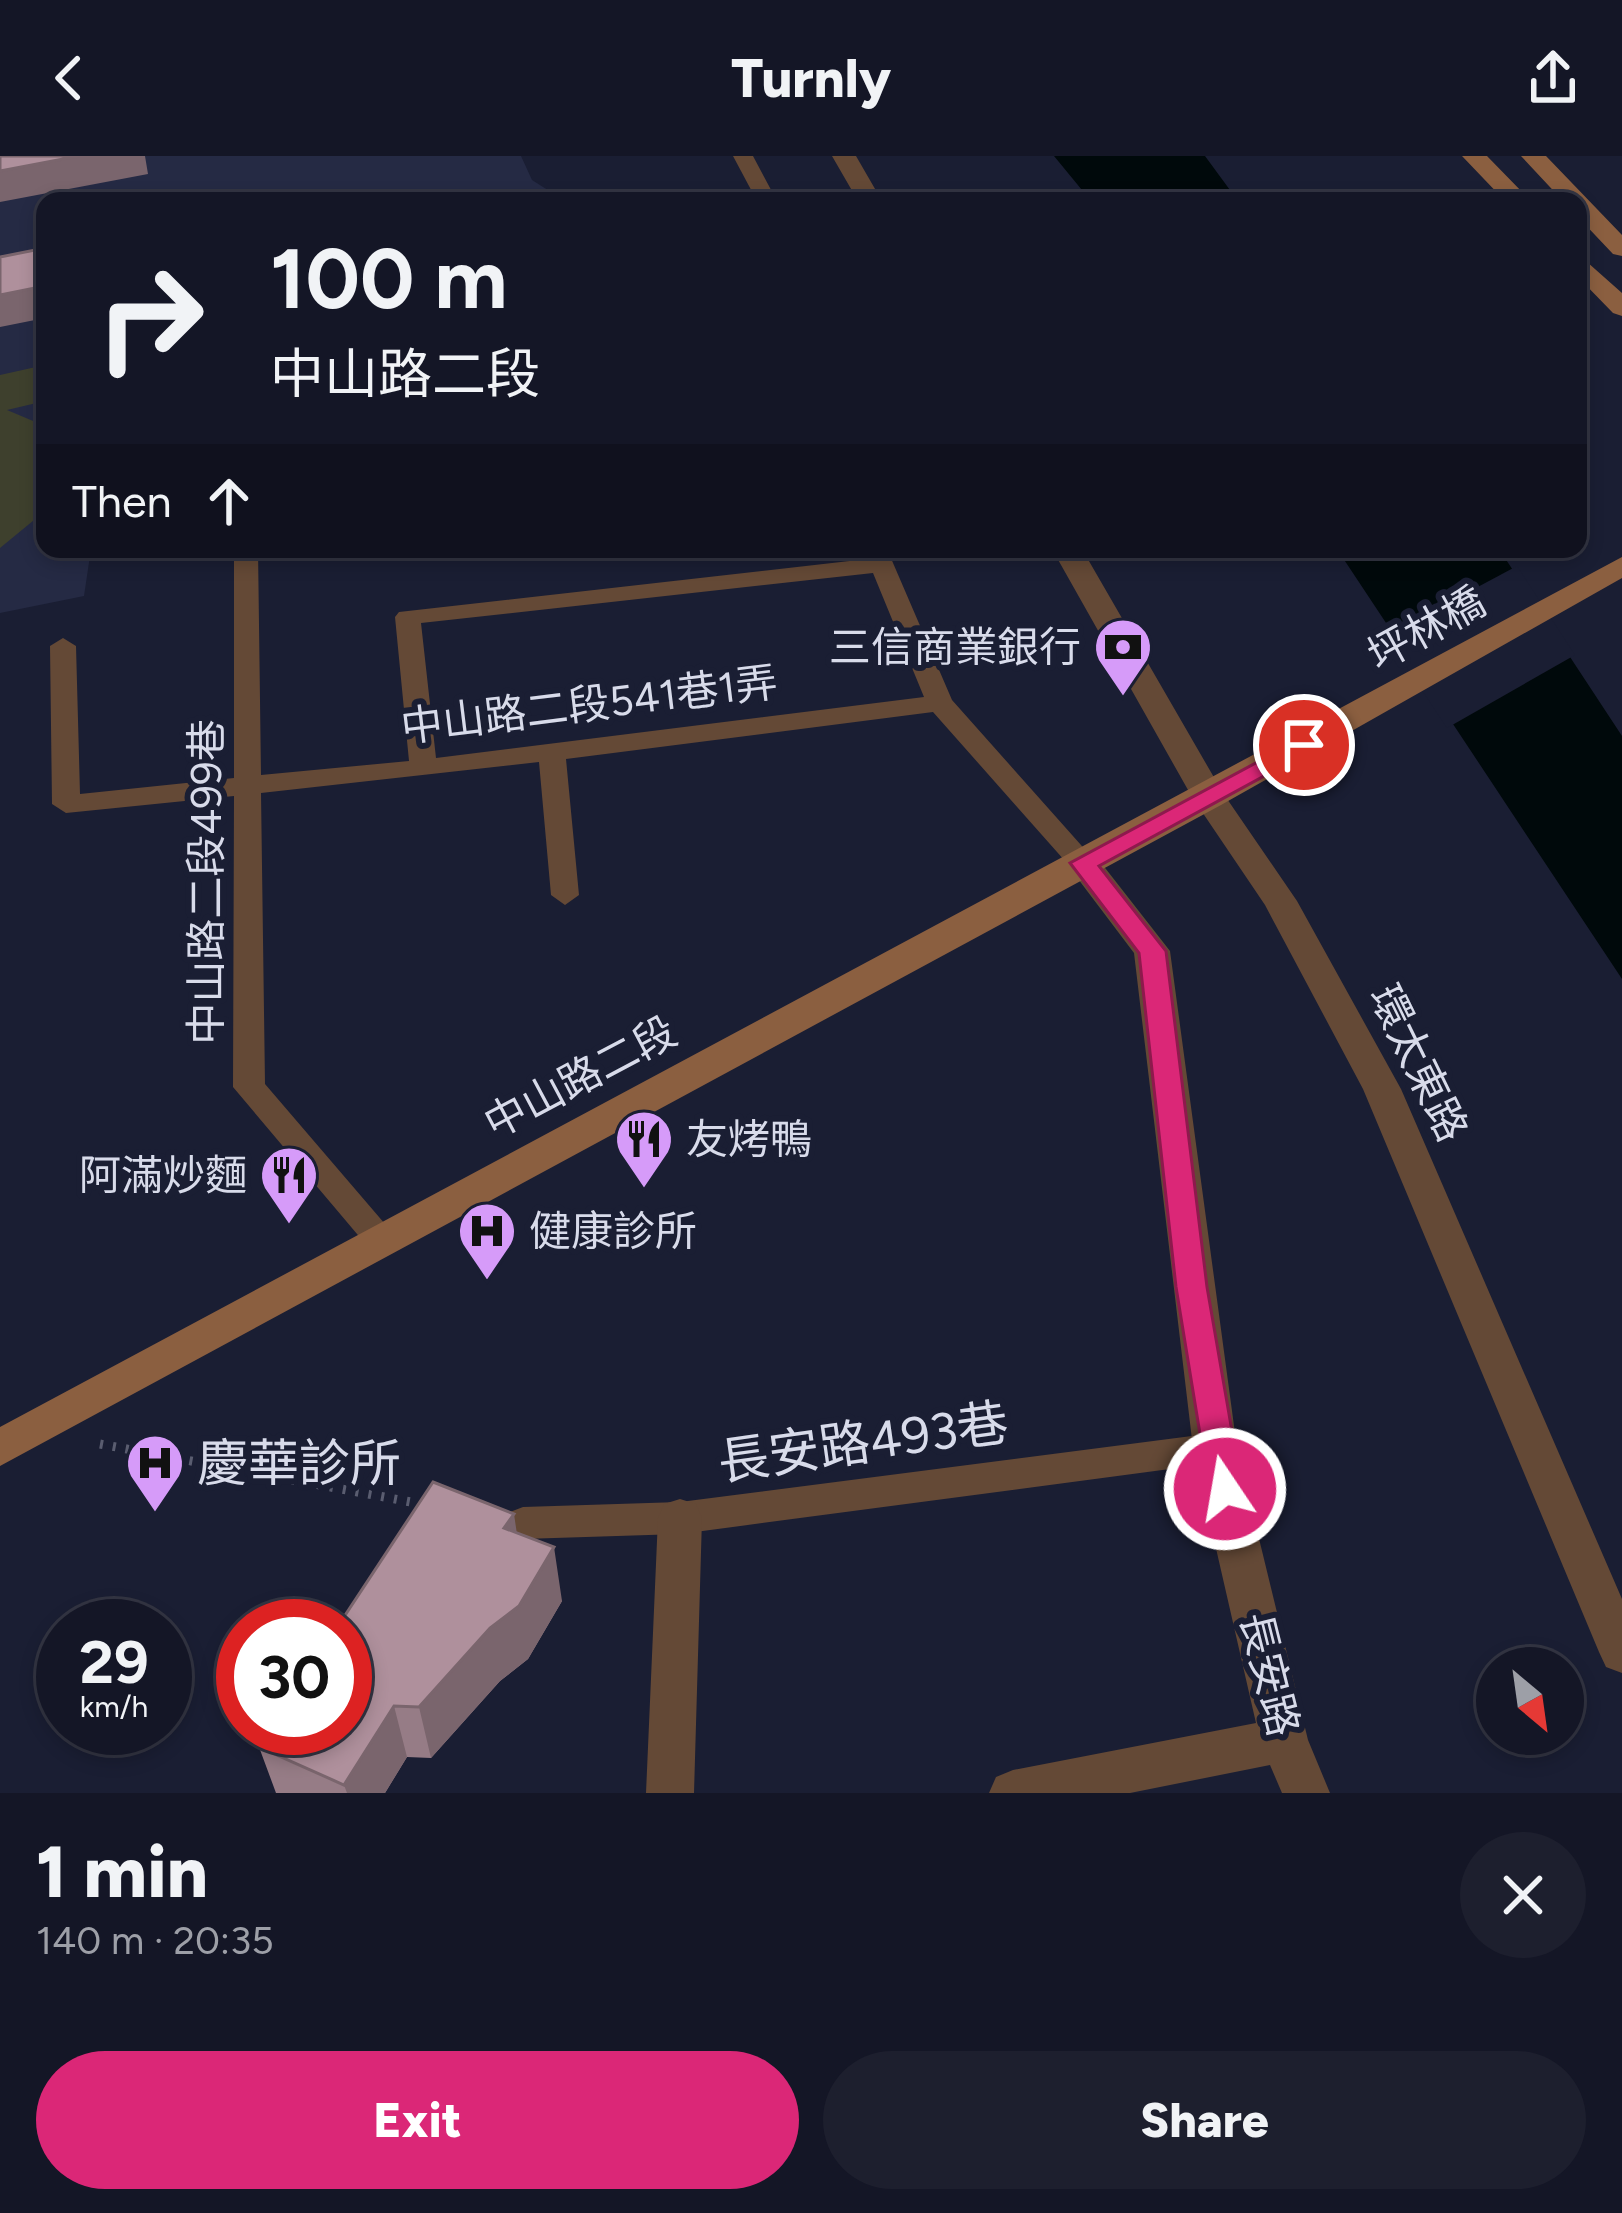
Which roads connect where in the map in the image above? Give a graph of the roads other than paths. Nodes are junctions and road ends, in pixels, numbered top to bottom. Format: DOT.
graph roads {
  1 [pos="743,156"];
  2 [pos="844,156"];
  3 [pos="1474,156"];
  4 [pos="1533,156"];
  5 [pos="761,192"];
  6 [pos="865,192"];
  7 [pos="1510,192"];
  8 [pos="1567,192"];
  9 [pos="1587,212"];
  10 [pos="1622,249"];
  11 [pos="1587,271"];
  12 [pos="1622,308"];
  13 [pos="246,558"];
  14 [pos="870,558"];
  15 [pos="878,558"];
  16 [pos="1072,558"];
  17 [pos="1622,566"];
  18 [pos="63,646"];
  19 [pos="940,704"];
  20 [pos="552,752"];
  21 [pos="423,768"];
  22 [pos="248,785"];
  23 [pos="1209,797"];
  24 [pos="1083,863"];
  25 [pos="565,895"];
  26 [pos="380,1238"];
  27 [pos="15,1439"];
  28 [pos="1215,1448"];
  29 [pos="680,1518"];
  30 [pos="523,1523"];
  31 [pos="1622,1652"];
  32 [pos="1284,1740"];
  33 [pos="670,1793"];
  34 [pos="1013,1793"];
  35 [pos="1306,1793"];
  1 -- 5 [label="lane"];
  2 -- 6 [label="street"];
  3 -- 7 [label="street"];
  4 -- 8 [label="street"];
  9 -- 10 [label="street"];
  11 -- 12 [label="street"];
  13 -- 22 [label="lane, 中山路二段499巷"];
  14 -- 21 [label="lane"];
  15 -- 19 [label="lane"];
  16 -- 23 [label="street, 環太東路"];
  17 -- 23 [label="street, 坪林橋"];
  18 -- 22 [label="lane, 中山路二段541巷1弄"];
  19 -- 20 [label="lane, 中山路二段541巷1弄"];
  19 -- 24 [label="lane"];
  20 -- 21 [label="lane, 中山路二段541巷1弄"];
  20 -- 25 [label="lane"];
  21 -- 22 [label="lane, 中山路二段541巷1弄"];
  22 -- 26 [label="lane, 中山路二段499巷"];
  23 -- 24 [label="street, 中山路二段"];
  23 -- 31 [label="street, 環太東路"];
  24 -- 26 [label="street, 中山路二段"];
  24 -- 28 [label="street, 長安路"];
  26 -- 27 [label="street, 中山路二段"];
  28 -- 29 [label="lane, 長安路493巷"];
  28 -- 32 [label="street, 長安路"];
  29 -- 30 [label="lane, 長安路493巷"];
  29 -- 33 [label="street"];
  32 -- 34 [label="street"];
  32 -- 35 [label="street, 長安路"];
}
